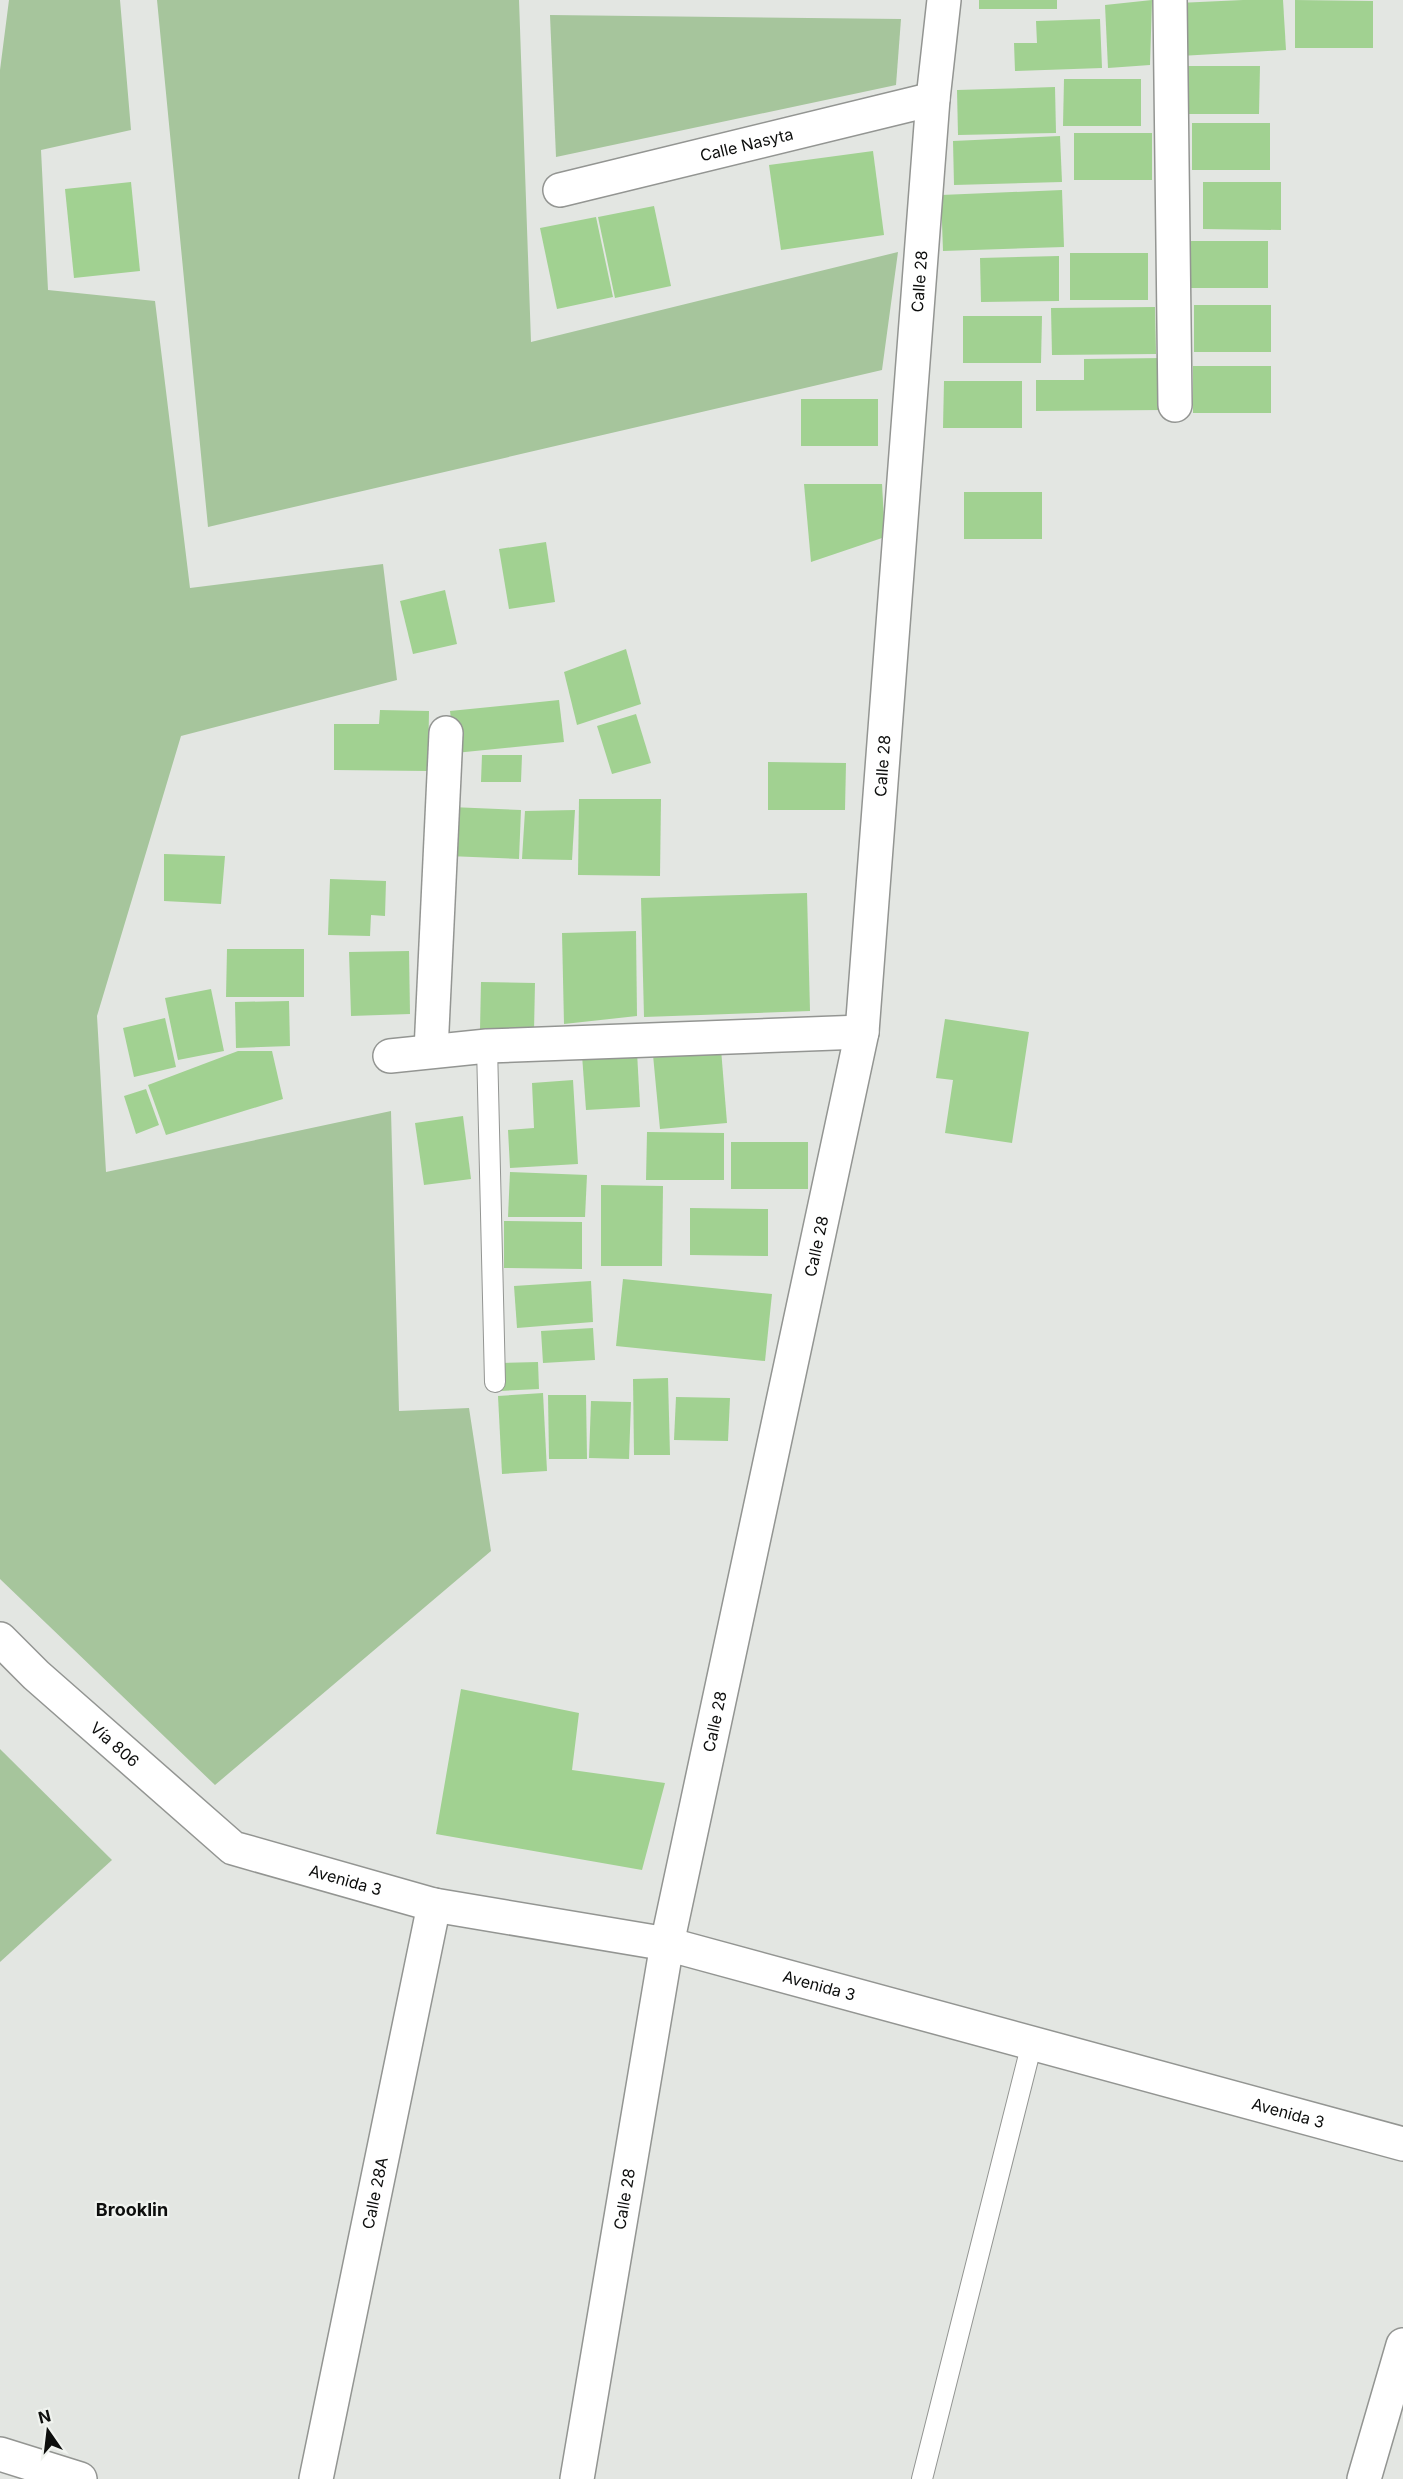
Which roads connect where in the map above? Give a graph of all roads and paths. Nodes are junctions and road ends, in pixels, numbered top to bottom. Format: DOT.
graph roads {
  1 [pos="944,0"];
  2 [pos="1170,0"];
  3 [pos="933,99"];
  4 [pos="560,190"];
  5 [pos="1175,405"];
  6 [pos="446,733"];
  7 [pos="862,1032"];
  8 [pos="487,1046"];
  9 [pos="431,1051"];
  10 [pos="390,1056"];
  11 [pos="495,1382"];
  12 [pos="0,1639"];
  13 [pos="233,1848"];
  14 [pos="434,1905"];
  15 [pos="667,1944"];
  16 [pos="1032,2043"];
  17 [pos="1403,2144"];
  18 [pos="1403,2345"];
  19 [pos="0,2454"];
  20 [pos="80,2479"];
  21 [pos="316,2479"];
  22 [pos="577,2479"];
  23 [pos="922,2479"];
  24 [pos="1364,2479"];
  1 -- 3 [label="street, Calle 28"];
  2 -- 5 [label="street"];
  3 -- 4 [label="street, Calle Nasyta"];
  3 -- 7 [label="street, Calle 28"];
  6 -- 9 [label="street"];
  7 -- 8 [label="street"];
  7 -- 15 [label="street, Calle 28"];
  8 -- 9 [label="street"];
  8 -- 11 [label="lane"];
  9 -- 10 [label="street"];
  12 -- 13 [label="street, Vía 806"];
  13 -- 14 [label="street, Avenida 3"];
  14 -- 15 [label="street, Avenida 3"];
  14 -- 21 [label="street, Calle 28A"];
  15 -- 16 [label="street, Avenida 3"];
  15 -- 22 [label="street, Calle 28"];
  16 -- 17 [label="street, Avenida 3"];
  16 -- 23 [label="lane"];
  18 -- 24 [label="street"];
  19 -- 20 [label="street"];
}
